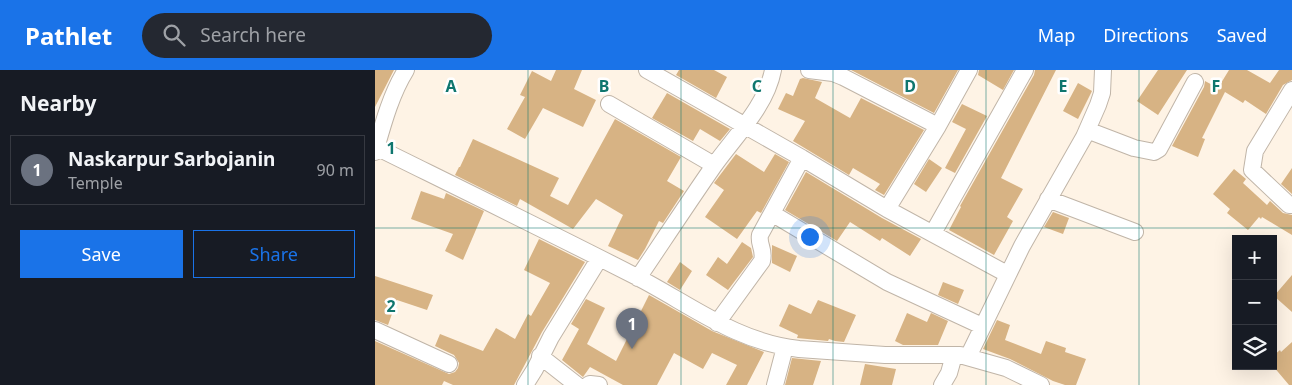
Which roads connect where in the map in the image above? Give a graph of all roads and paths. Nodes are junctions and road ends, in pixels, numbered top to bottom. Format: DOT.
graph roads {
  1 [pos="406,70"];
  2 [pos="647,70"];
  3 [pos="773,70"];
  4 [pos="809,70"];
  5 [pos="969,70"];
  6 [pos="1025,70"];
  7 [pos="1103,70"];
  8 [pos="1195,82"];
  9 [pos="1292,90"];
  10 [pos="609,104"];
  11 [pos="745,125"];
  12 [pos="938,126"];
  13 [pos="1087,130"];
  14 [pos="376,149"];
  15 [pos="802,158"];
  16 [pos="714,166"];
  17 [pos="1048,199"];
  18 [pos="1292,205"];
  19 [pos="887,209"];
  20 [pos="773,214"];
  21 [pos="1135,232"];
  22 [pos="933,233"];
  23 [pos="599,259"];
  24 [pos="1007,274"];
  25 [pos="638,278"];
  26 [pos="717,323"];
  27 [pos="982,326"];
  28 [pos="375,330"];
  29 [pos="785,347"];
  30 [pos="540,356"];
  31 [pos="961,356"];
  32 [pos="449,364"];
  33 [pos="525,385"];
  34 [pos="577,385"];
  35 [pos="588,385"];
  36 [pos="599,385"];
  37 [pos="775,385"];
  38 [pos="942,385"];
  39 [pos="1041,385"];
  1 -- 14 [label="street"];
  2 -- 11 [label="street"];
  3 -- 11 [label="street"];
  4 -- 12 [label="street"];
  5 -- 12 [label="street"];
  6 -- 22 [label="street"];
  7 -- 13 [label="street"];
  8 -- 13 [label="street"];
  9 -- 18 [label="street"];
  10 -- 16 [label="street"];
  11 -- 15 [label="street"];
  11 -- 16 [label="street"];
  12 -- 19 [label="street"];
  13 -- 17 [label="street"];
  14 -- 23 [label="street"];
  15 -- 19 [label="street"];
  15 -- 20 [label="street"];
  16 -- 25 [label="street"];
  17 -- 21 [label="street"];
  17 -- 24 [label="street"];
  19 -- 22 [label="street"];
  20 -- 26 [label="street"];
  20 -- 27 [label="street"];
  22 -- 24 [label="street"];
  23 -- 25 [label="street"];
  23 -- 30 [label="street"];
  24 -- 27 [label="street"];
  25 -- 26 [label="street"];
  26 -- 29 [label="street"];
  27 -- 31 [label="street"];
  28 -- 32 [label="street"];
  29 -- 31 [label="street"];
  29 -- 37 [label="street"];
  30 -- 33 [label="street"];
  30 -- 34 [label="street"];
  31 -- 38 [label="street"];
  31 -- 39 [label="street"];
  35 -- 36 [label="street"];
}
